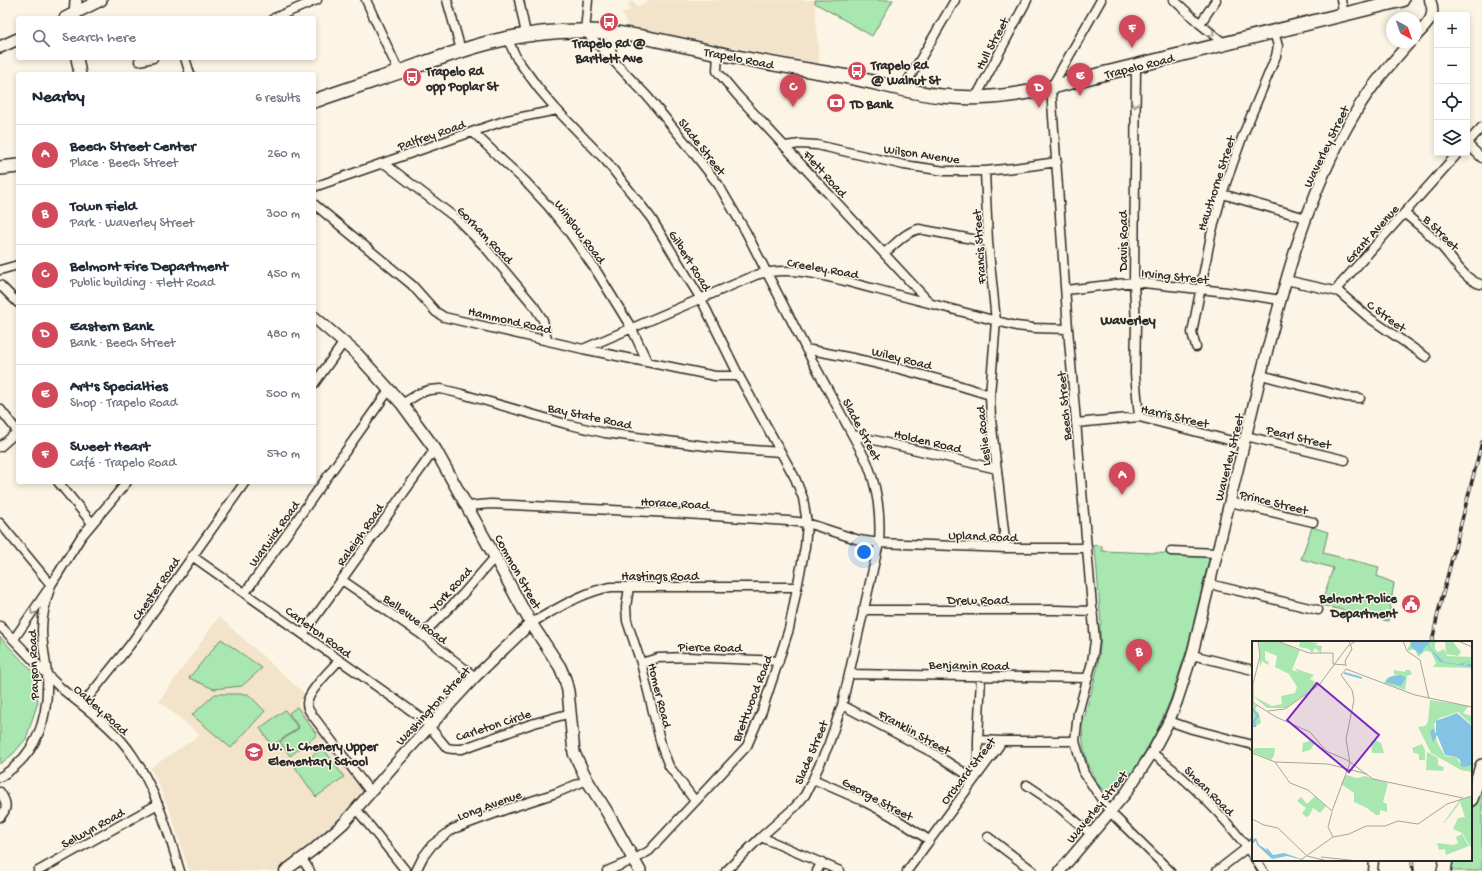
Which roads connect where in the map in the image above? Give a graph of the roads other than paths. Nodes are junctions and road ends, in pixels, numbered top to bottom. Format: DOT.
graph roads {
  1 [pos="76,0"];
  2 [pos="101,0"];
  3 [pos="317,0"];
  4 [pos="366,0"];
  5 [pos="447,0"];
  6 [pos="519,0"];
  7 [pos="588,0"];
  8 [pos="955,0"];
  9 [pos="1027,0"];
  10 [pos="1101,0"];
  11 [pos="1174,0"];
  12 [pos="1216,0"];
  13 [pos="1341,0"];
  14 [pos="1402,0"];
  15 [pos="1430,0"];
  16 [pos="76,15"];
  17 [pos="1344,15"];
  18 [pos="279,16"];
  19 [pos="1200,24"];
  20 [pos="1422,29"];
  21 [pos="585,30"];
  22 [pos="1274,32"];
  23 [pos="526,34"];
  24 [pos="623,34"];
  25 [pos="507,38"];
  26 [pos="16,40"];
  27 [pos="1225,44"];
  28 [pos="0,47"];
  29 [pos="1405,48"];
  30 [pos="461,50"];
  31 [pos="718,53"];
  32 [pos="610,55"];
  33 [pos="77,60"];
  34 [pos="144,60"];
  35 [pos="186,60"];
  36 [pos="139,61"];
  37 [pos="1136,66"];
  38 [pos="80,72"];
  39 [pos="189,72"];
  40 [pos="399,72"];
  41 [pos="1051,88"];
  42 [pos="903,89"];
  43 [pos="976,97"];
  44 [pos="316,100"];
  45 [pos="557,110"];
  46 [pos="1482,127"];
  47 [pos="473,132"];
  48 [pos="1470,141"];
  49 [pos="785,146"];
  50 [pos="1470,147"];
  51 [pos="1455,156"];
  52 [pos="16,158"];
  53 [pos="1482,158"];
  54 [pos="0,160"];
  55 [pos="1057,162"];
  56 [pos="384,163"];
  57 [pos="16,166"];
  58 [pos="0,168"];
  59 [pos="986,171"];
  60 [pos="316,186"];
  61 [pos="1222,194"];
  62 [pos="316,206"];
  63 [pos="1404,213"];
  64 [pos="1306,218"];
  65 [pos="988,242"];
  66 [pos="884,254"];
  67 [pos="16,266"];
  68 [pos="0,270"];
  69 [pos="767,272"];
  70 [pos="1286,280"];
  71 [pos="1134,282"];
  72 [pos="0,284"];
  73 [pos="1480,284"];
  74 [pos="1066,290"];
  75 [pos="1200,290"];
  76 [pos="1336,291"];
  77 [pos="701,299"];
  78 [pos="1281,300"];
  79 [pos="16,301"];
  80 [pos="930,304"];
  81 [pos="316,319"];
  82 [pos="996,321"];
  83 [pos="632,329"];
  84 [pos="1068,329"];
  85 [pos="547,339"];
  86 [pos="344,342"];
  87 [pos="1196,347"];
  88 [pos="583,349"];
  89 [pos="806,349"];
  90 [pos="1426,357"];
  91 [pos="647,361"];
  92 [pos="1261,375"];
  93 [pos="739,376"];
  94 [pos="316,381"];
  95 [pos="389,390"];
  96 [pos="990,395"];
  97 [pos="1360,398"];
  98 [pos="402,404"];
  99 [pos="0,409"];
  100 [pos="1139,417"];
  101 [pos="1076,423"];
  102 [pos="16,429"];
  103 [pos="16,433"];
  104 [pos="853,435"];
  105 [pos="1245,440"];
  106 [pos="0,447"];
  107 [pos="435,449"];
  108 [pos="780,452"];
  109 [pos="1345,460"];
  110 [pos="997,469"];
  111 [pos="60,484"];
  112 [pos="125,484"];
  113 [pos="244,484"];
  114 [pos="1230,502"];
  115 [pos="466,506"];
  116 [pos="1313,522"];
  117 [pos="0,523"];
  118 [pos="92,523"];
  119 [pos="807,523"];
  120 [pos="879,543"];
  121 [pos="1006,548"];
  122 [pos="1087,548"];
  123 [pos="1171,551"];
  124 [pos="1217,553"];
  125 [pos="192,556"];
  126 [pos="495,557"];
  127 [pos="342,580"];
  128 [pos="1209,584"];
  129 [pos="51,585"];
  130 [pos="629,587"];
  131 [pos="797,587"];
  132 [pos="245,593"];
  133 [pos="863,610"];
  134 [pos="1318,610"];
  135 [pos="1093,611"];
  136 [pos="531,624"];
  137 [pos="0,626"];
  138 [pos="303,634"];
  139 [pos="422,635"];
  140 [pos="14,639"];
  141 [pos="1192,655"];
  142 [pos="339,660"];
  143 [pos="779,661"];
  144 [pos="641,663"];
  145 [pos="1252,670"];
  146 [pos="46,673"];
  147 [pos="850,674"];
  148 [pos="981,676"];
  149 [pos="476,677"];
  150 [pos="1088,678"];
  151 [pos="82,705"];
  152 [pos="842,705"];
  153 [pos="572,713"];
  154 [pos="1169,720"];
  155 [pos="430,728"];
  156 [pos="978,740"];
  157 [pos="1075,740"];
  158 [pos="1001,741"];
  159 [pos="1252,745"];
  160 [pos="1152,754"];
  161 [pos="1482,766"];
  162 [pos="0,777"];
  163 [pos="813,779"];
  164 [pos="974,779"];
  165 [pos="587,780"];
  166 [pos="1027,785"];
  167 [pos="0,792"];
  168 [pos="371,793"];
  169 [pos="1472,796"];
  170 [pos="695,801"];
  171 [pos="158,804"];
  172 [pos="357,810"];
  173 [pos="1110,812"];
  174 [pos="0,817"];
  175 [pos="1091,834"];
  176 [pos="761,837"];
  177 [pos="988,837"];
  178 [pos="929,840"];
  179 [pos="1250,845"];
  180 [pos="302,859"];
  181 [pos="633,860"];
  182 [pos="1257,861"];
  183 [pos="1374,861"];
  184 [pos="1446,861"];
  185 [pos="822,862"];
  186 [pos="38,871"];
  187 [pos="180,871"];
  188 [pos="285,871"];
  189 [pos="310,871"];
  190 [pos="406,871"];
  191 [pos="416,871"];
  192 [pos="607,871"];
  193 [pos="640,871"];
  194 [pos="726,871"];
  195 [pos="817,871"];
  196 [pos="840,871"];
  197 [pos="907,871"];
  198 [pos="1033,871"];
  199 [pos="1060,871"];
  200 [pos="1170,871"];
  201 [pos="1218,871"];
  202 [pos="1263,871"];
  203 [pos="1373,871"];
  204 [pos="1444,871"];
  1 -- 16 [label="main road"];
  2 -- 16 [label="main road"];
  3 -- 18 [label="street"];
  4 -- 40 [label="street"];
  5 -- 30 [label="street"];
  6 -- 23 [label="street"];
  7 -- 21 [label="street"];
  8 -- 42 [label="street"];
  9 -- 43 [label="street, Hull Street"];
  10 -- 41 [label="street"];
  11 -- 19 [label="street"];
  12 -- 19 [label="street"];
  13 -- 17 [label="street"];
  14 -- 17 [label="main road, Trapelo Road"];
  15 -- 20 [label="street"];
  17 -- 22 [label="main road, Trapelo Road"];
  19 -- 27 [label="street, one-way"];
  21 -- 23 [label="main road, Trapelo Road"];
  21 -- 24 [label="main road, Trapelo Road"];
  21 -- 32 [label="street, Slade Street"];
  22 -- 27 [label="main road, Trapelo Road"];
  22 -- 61 [label="street, Hawthorne Street"];
  23 -- 25 [label="main road, Trapelo Road"];
  24 -- 31 [label="main road, Trapelo Road"];
  24 -- 32 [label="main road"];
  25 -- 30 [label="main road, Trapelo Road"];
  25 -- 45 [label="street, Gilbert Road"];
  26 -- 28 [label="main road"];
  27 -- 37 [label="main road, Trapelo Road"];
  29 -- 64 [label="street, Waverley Street"];
  30 -- 40 [label="main road, Trapelo Road"];
  31 -- 42 [label="main road, Trapelo Road"];
  31 -- 49 [label="street, Flett Road"];
  32 -- 69 [label="street, Slade Street"];
  33 -- 38 [label="main road"];
  34 -- 36 [label="street"];
  35 -- 39 [label="street"];
  37 -- 41 [label="main road, Trapelo Road"];
  37 -- 71 [label="street, Davis Road, one-way"];
  40 -- 44 [label="main road, Trapelo Road"];
  41 -- 43 [label="main road, Trapelo Road"];
  41 -- 55 [label="street, Beech Street"];
  42 -- 43 [label="main road, Trapelo Road"];
  45 -- 47 [label="street, Palfrey Road"];
  45 -- 77 [label="street, Gilbert Road"];
  46 -- 48 [label="street"];
  47 -- 56 [label="street, Palfrey Road"];
  47 -- 83 [label="street, Winslow Road"];
  49 -- 59 [label="street, Wilson Avenue"];
  49 -- 66 [label="street, Flett Road"];
  50 -- 53 [label="street"];
  51 -- 63 [label="street, Grant Avenue"];
  52 -- 54 [label="main road"];
  55 -- 59 [label="street, Wilson Avenue"];
  55 -- 74 [label="street, Beech Street"];
  56 -- 60 [label="street, Palfrey Road"];
  56 -- 85 [label="street, Gorham Road"];
  57 -- 58 [label="main road"];
  59 -- 65 [label="street, Francis Street"];
  61 -- 64 [label="street"];
  61 -- 75 [label="street, Hawthorne Street"];
  62 -- 85 [label="street, Hammond Road"];
  63 -- 73 [label="street, B Street"];
  63 -- 76 [label="street, Grant Avenue"];
  64 -- 70 [label="street, Waverley Street"];
  65 -- 66 [label="street"];
  65 -- 82 [label="street, Francis Street"];
  66 -- 80 [label="street, Flett Road"];
  67 -- 68 [label="street"];
  69 -- 77 [label="street, Creeley Road"];
  69 -- 80 [label="street, Creeley Road"];
  69 -- 89 [label="street, Slade Street"];
  70 -- 76 [label="street"];
  70 -- 78 [label="street, Waverley Street"];
  71 -- 74 [label="street, Irving Street"];
  71 -- 75 [label="street, Irving Street"];
  71 -- 100 [label="street, Davis Road"];
  72 -- 79 [label="street"];
  74 -- 84 [label="street, Beech Street"];
  75 -- 78 [label="street, Irving Street"];
  75 -- 87 [label="street, Hawthorne Street"];
  76 -- 90 [label="street, C Street"];
  77 -- 83 [label="street, Creeley Road"];
  77 -- 93 [label="street, Gilbert Road"];
  78 -- 92 [label="street, Waverley Street"];
  80 -- 82 [label="street, Creeley Road"];
  81 -- 86 [label="main road, Common Street"];
  82 -- 84 [label="street, Creeley Road"];
  82 -- 96 [label="street, Leslie Road"];
  83 -- 88 [label="street, Creeley Road"];
  83 -- 91 [label="street, Winslow Road"];
  84 -- 101 [label="street, Beech Street"];
  85 -- 88 [label="street, Hammond Road"];
  86 -- 94 [label="street"];
  86 -- 95 [label="main road, Common Street"];
  88 -- 91 [label="street, Hammond Road"];
  89 -- 96 [label="street, Wiley Road"];
  89 -- 104 [label="street, Slade Street"];
  91 -- 93 [label="street, Hammond Road"];
  92 -- 97 [label="street"];
  92 -- 105 [label="street, Waverley Street"];
  93 -- 108 [label="street, Gilbert Road"];
  95 -- 98 [label="main road, Common Street"];
  95 -- 132 [label="street, Warwick Road"];
  96 -- 110 [label="street, Leslie Road"];
  98 -- 107 [label="main road, Common Street"];
  98 -- 108 [label="street, Bay State Road"];
  99 -- 102 [label="street"];
  100 -- 101 [label="street, Harris Street"];
  100 -- 105 [label="street, Harris Street"];
  101 -- 122 [label="street, Beech Street"];
  103 -- 106 [label="street"];
  104 -- 110 [label="street, Holden Road"];
  104 -- 120 [label="street, Slade Street"];
  105 -- 109 [label="street, Pearl Street"];
  105 -- 114 [label="street, Waverley Street"];
  107 -- 115 [label="main road, Common Street"];
  107 -- 127 [label="street, Raleigh Road"];
  108 -- 119 [label="street, Gilbert Road"];
  110 -- 121 [label="street, Leslie Road"];
  111 -- 118 [label="street"];
  112 -- 118 [label="street, Payson Road"];
  113 -- 125 [label="street, Chester Road"];
  114 -- 116 [label="street, Prince Street"];
  114 -- 124 [label="street, Waverley Street"];
  115 -- 119 [label="street, Horace Road"];
  115 -- 126 [label="main road, Common Street"];
  117 -- 129 [label="street"];
  118 -- 129 [label="street, Payson Road"];
  119 -- 120 [label="street, Horace Road"];
  119 -- 131 [label="street, Brettwood Road"];
  120 -- 121 [label="street, Upland Road"];
  120 -- 133 [label="street, Slade Street"];
  121 -- 122 [label="street, Upland Road"];
  122 -- 135 [label="street, Beech Street"];
  123 -- 124 [label="street"];
  124 -- 128 [label="street, Waverley Street"];
  125 -- 132 [label="street, Carleton Road"];
  125 -- 151 [label="street, Chester Road"];
  126 -- 136 [label="main road, Common Street"];
  126 -- 139 [label="street, York Road"];
  127 -- 138 [label="street, Raleigh Road"];
  127 -- 139 [label="street, Bellevue Road"];
  128 -- 134 [label="street"];
  128 -- 141 [label="street, Waverley Street"];
  129 -- 140 [label="street, Payson Road, one-way"];
  129 -- 146 [label="street, Payson Road"];
  130 -- 131 [label="street, Hastings Road"];
  130 -- 136 [label="street, Hastings Road"];
  130 -- 144 [label="street, Homer Road"];
  131 -- 143 [label="street, Brettwood Road"];
  132 -- 138 [label="street, Carleton Road"];
  133 -- 135 [label="street, Drew Road"];
  133 -- 147 [label="street, Slade Street"];
  135 -- 150 [label="street, Beech Street"];
  136 -- 149 [label="street, Washington Street"];
  136 -- 153 [label="main road, Common Street"];
  137 -- 140 [label="street, Oakley Road"];
  138 -- 142 [label="street, Carleton Road"];
  139 -- 149 [label="street, Bellevue Road"];
  140 -- 146 [label="street, Oakley Road"];
  141 -- 145 [label="street"];
  141 -- 154 [label="street, Waverley Street"];
  142 -- 155 [label="street, Carleton Road"];
  142 -- 168 [label="street"];
  143 -- 144 [label="street, Pierce Road"];
  143 -- 170 [label="street, Brettwood Road"];
  144 -- 170 [label="street, Homer Road"];
  146 -- 151 [label="street, Oakley Road"];
  146 -- 162 [label="street, Payson Road"];
  147 -- 148 [label="street, Benjamin Road"];
  147 -- 152 [label="street, Slade Street"];
  148 -- 150 [label="street, Benjamin Road"];
  148 -- 156 [label="street"];
  149 -- 155 [label="street, Washington Street"];
  150 -- 157 [label="street, Beech Street"];
  151 -- 171 [label="street, Oakley Road"];
  152 -- 163 [label="street, Slade Street"];
  152 -- 164 [label="street, Franklin Street"];
  153 -- 155 [label="street, Carleton Circle"];
  153 -- 165 [label="main road, Common Street"];
  154 -- 159 [label="street"];
  154 -- 160 [label="street, Waverley Street"];
  155 -- 168 [label="street, Washington Street"];
  156 -- 158 [label="street"];
  156 -- 164 [label="street"];
  157 -- 158 [label="street, Orchard Street"];
  157 -- 173 [label="street, Beech Street"];
  158 -- 164 [label="street, Orchard Street"];
  160 -- 173 [label="street, Waverley Street"];
  160 -- 179 [label="street, Shean Road"];
  161 -- 169 [label="main road"];
  163 -- 176 [label="street, Slade Street"];
  163 -- 178 [label="street, George Street"];
  164 -- 178 [label="street, Orchard Street"];
  165 -- 181 [label="main road, Common Street"];
  165 -- 191 [label="street, Long Avenue"];
  166 -- 175 [label="street"];
  167 -- 174 [label="street"];
  168 -- 172 [label="street, Washington Street"];
  170 -- 181 [label="street, Brettwood Road"];
  171 -- 186 [label="street, Selwyn Road"];
  171 -- 187 [label="street, Oakley Road"];
  172 -- 180 [label="street, Washington Street"];
  172 -- 190 [label="street"];
  173 -- 175 [label="street, Waverley Street"];
  173 -- 200 [label="street, Beech Street"];
  175 -- 199 [label="street, Waverley Street"];
  176 -- 185 [label="street"];
  176 -- 194 [label="street, Slade Street"];
  177 -- 198 [label="street"];
  178 -- 197 [label="street, Orchard Street"];
  179 -- 201 [label="street"];
  180 -- 188 [label="street, Washington Street"];
  180 -- 189 [label="street"];
  181 -- 192 [label="street, Brettwood Road"];
  181 -- 193 [label="main road, Common Street"];
  182 -- 202 [label="street"];
  183 -- 203 [label="street"];
  184 -- 204 [label="main road"];
  185 -- 195 [label="street"];
  185 -- 196 [label="street"];
}
